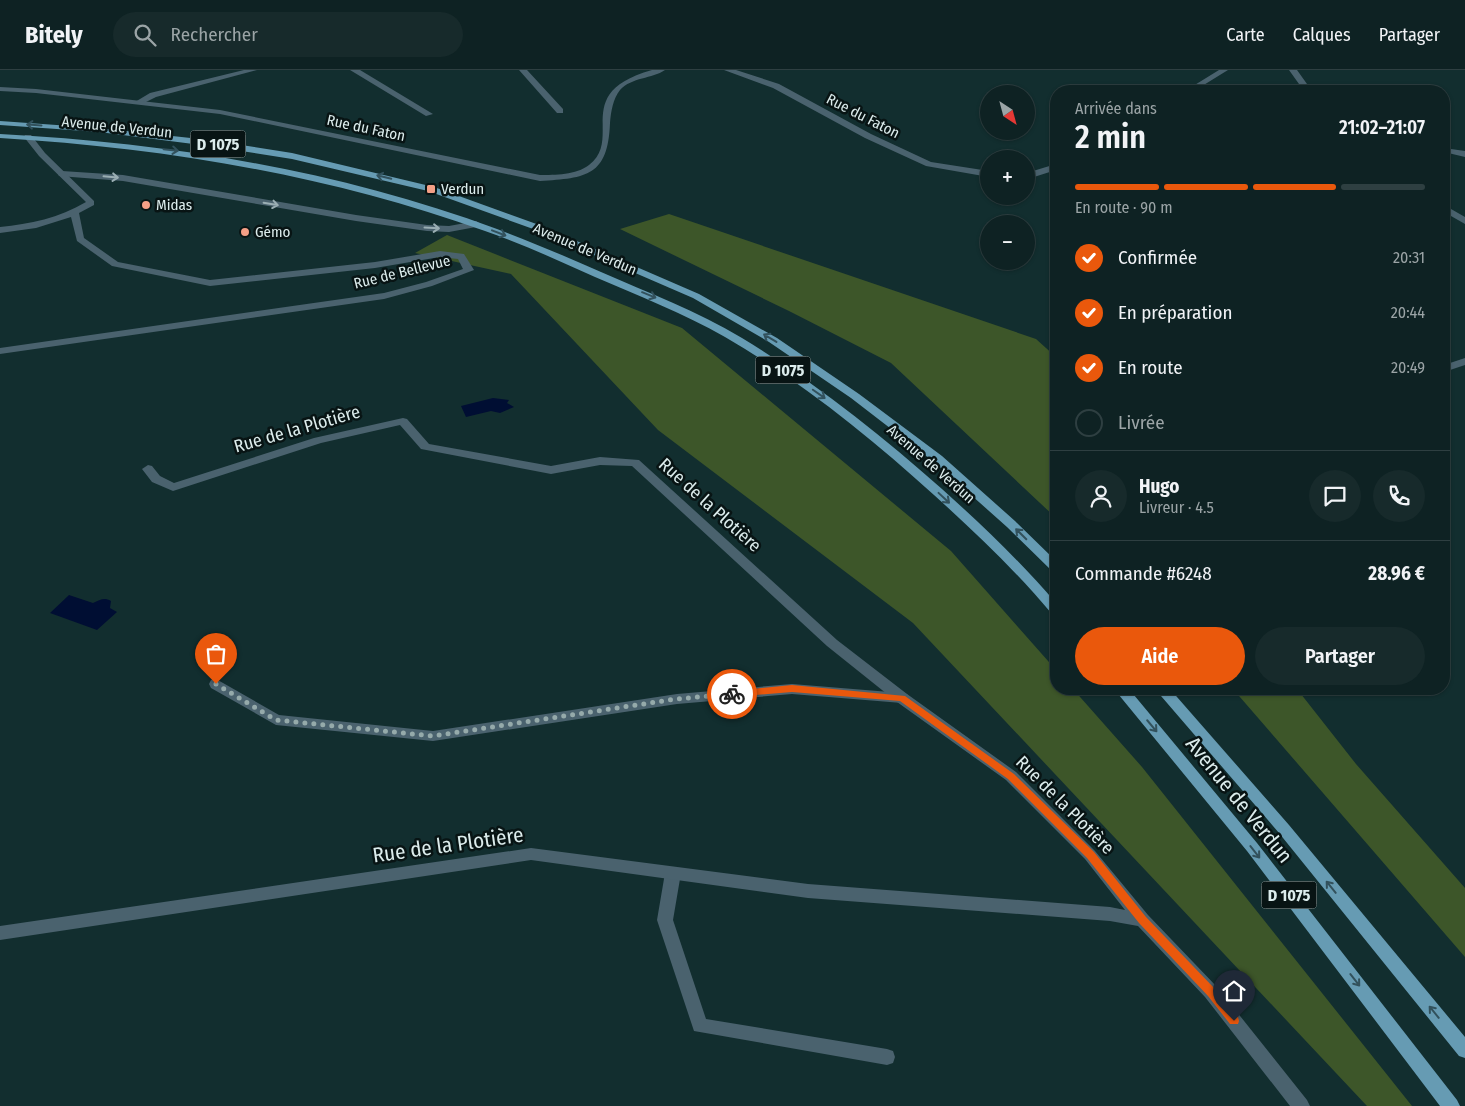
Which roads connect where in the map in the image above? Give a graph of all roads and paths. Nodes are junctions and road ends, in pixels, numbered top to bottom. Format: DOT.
graph roads {
  1 [pos="253,70"];
  2 [pos="354,70"];
  3 [pos="523,70"];
  4 [pos="661,70"];
  5 [pos="728,70"];
  6 [pos="1224,70"];
  7 [pos="1293,70"];
  8 [pos="1199,85"];
  9 [pos="1304,85"];
  10 [pos="0,89"];
  11 [pos="139,102"];
  12 [pos="560,111"];
  13 [pos="429,114"];
  14 [pos="0,123"];
  15 [pos="0,136"];
  16 [pos="28,137"];
  17 [pos="1450,151"];
  18 [pos="1465,154"];
  19 [pos="1050,169"];
  20 [pos="980,172"];
  21 [pos="62,174"];
  22 [pos="1035,174"];
  23 [pos="1450,212"];
  24 [pos="75,214"];
  25 [pos="1465,221"];
  26 [pos="476,224"];
  27 [pos="0,230"];
  28 [pos="0,351"];
  29 [pos="1465,361"];
  30 [pos="1450,367"];
  31 [pos="148,469"];
  32 [pos="1050,562"];
  33 [pos="1050,604"];
  34 [pos="216,684"];
  35 [pos="1126,695"];
  36 [pos="1167,695"];
  37 [pos="902,698"];
  38 [pos="673,873"];
  39 [pos="1142,920"];
  40 [pos="0,933"];
  41 [pos="1465,1050"];
  42 [pos="887,1058"];
  43 [pos="1301,1106"];
  44 [pos="1451,1106"];
  1 -- 11 [label="street"];
  2 -- 13 [label="street"];
  3 -- 12 [label="street"];
  4 -- 11 [label="street, Rue du Faton"];
  5 -- 20 [label="street, Rue du Faton"];
  6 -- 8 [label="street"];
  7 -- 9 [label="street"];
  10 -- 11 [label="street, Rue du Faton"];
  32 -- 14 [label="main road, Avenue de Verdun / D 1075, one-way"];
  15 -- 16 [label="main road, Avenue de Verdun / D 1075"];
  16 -- 21 [label="street"];
  16 -- 26 [label="main road, Avenue de Verdun / D 1075, one-way"];
  17 -- 18 [label="street"];
  19 -- 22 [label="street"];
  21 -- 24 [label="street"];
  21 -- 26 [label="street, one-way"];
  23 -- 25 [label="street"];
  24 -- 27 [label="street"];
  24 -- 28 [label="street, Rue de Bellevue"];
  26 -- 33 [label="main road, Avenue de Verdun / D 1075, one-way"];
  29 -- 30 [label="street"];
  31 -- 37 [label="street, Rue de la Plotière"];
  34 -- 37 [label="street"];
  35 -- 44 [label="main road, Avenue de Verdun / D 1075, one-way"];
  41 -- 36 [label="main road, Avenue de Verdun / D 1075, one-way"];
  37 -- 39 [label="street, Rue de la Plotière"];
  38 -- 39 [label="street, Rue de la Plotière"];
  38 -- 40 [label="street, Rue de la Plotière"];
  38 -- 42 [label="street"];
  39 -- 43 [label="street, Rue de la Plotière"];
}
